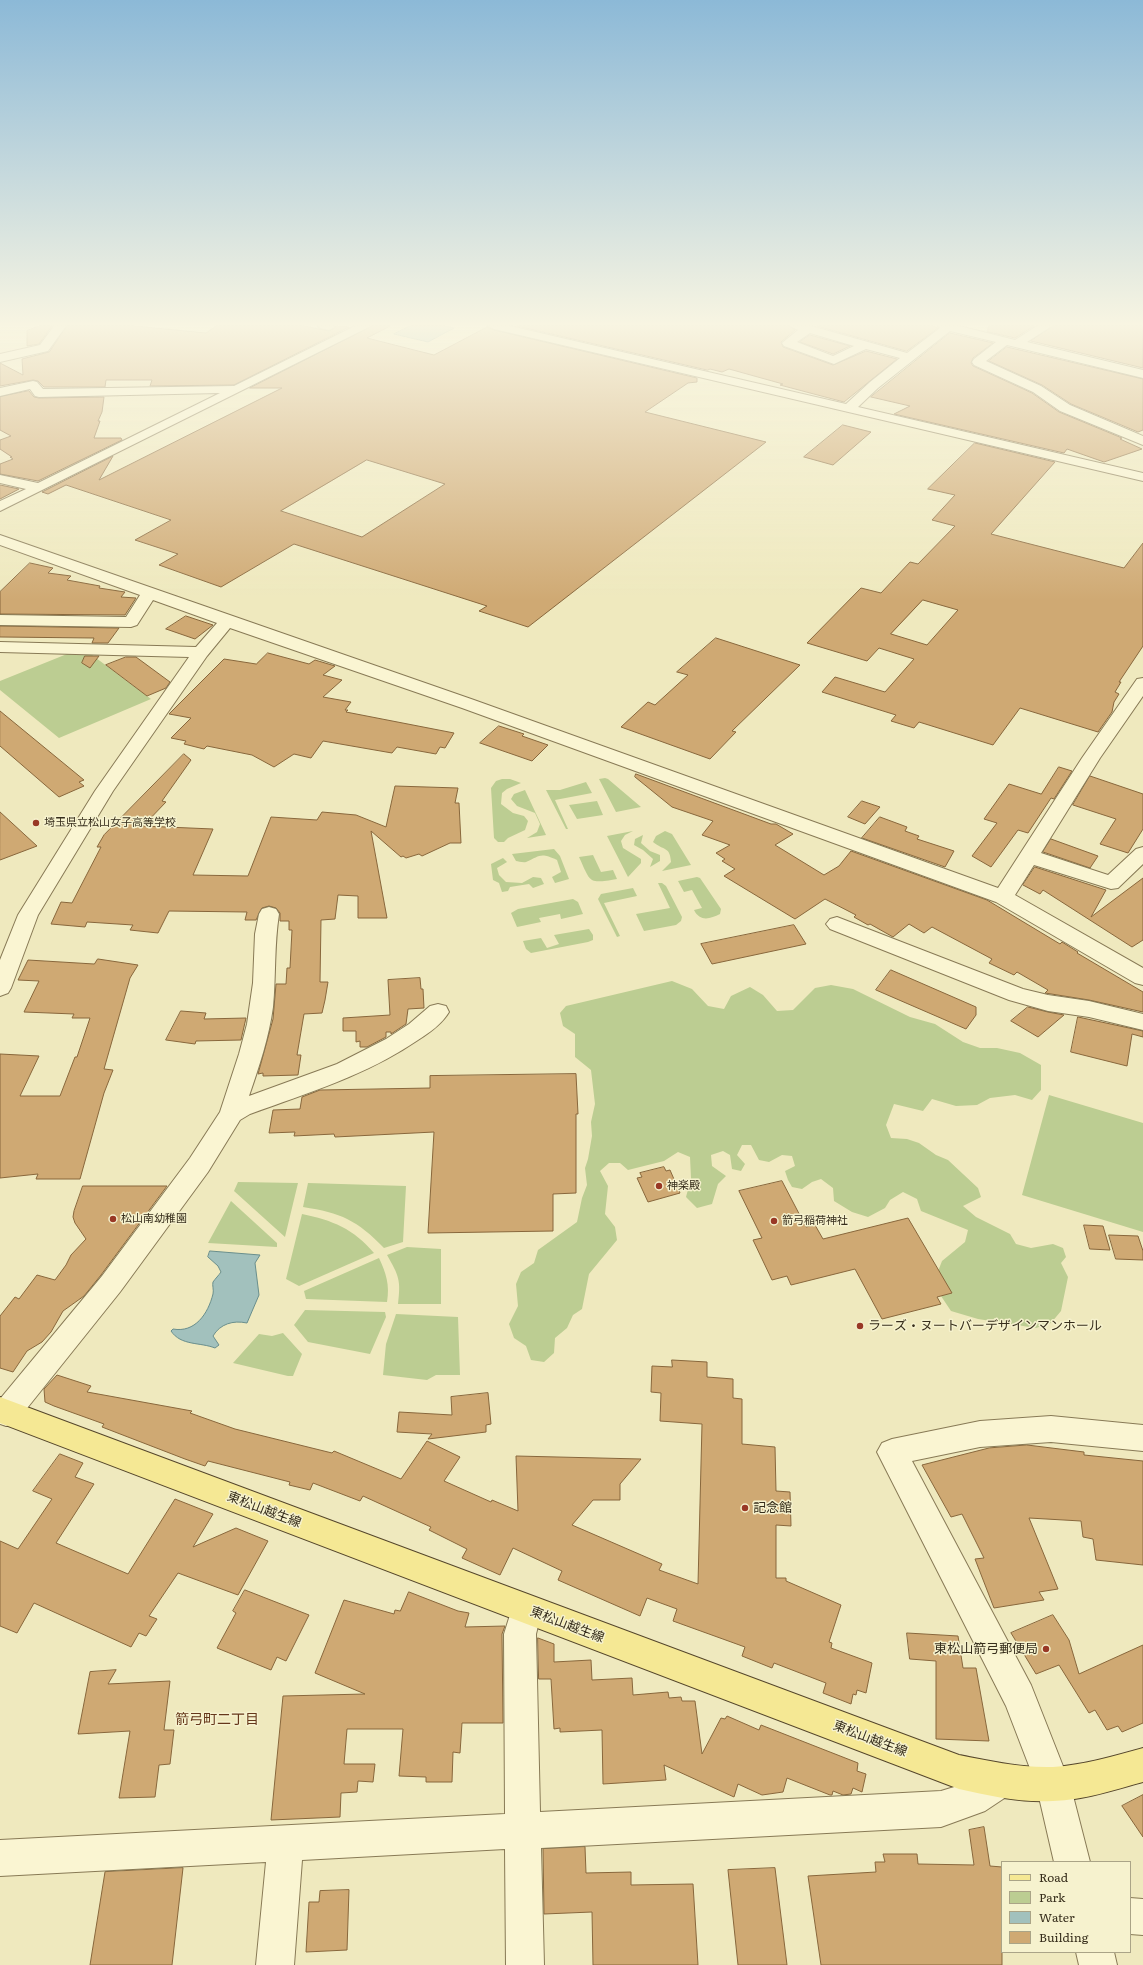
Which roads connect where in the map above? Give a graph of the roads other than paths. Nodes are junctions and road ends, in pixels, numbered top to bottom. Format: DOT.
graph roads {
  1 [pos="179,418"];
  2 [pos="886,418"];
  3 [pos="1087,418"];
  4 [pos="1143,441"];
  5 [pos="1143,477"];
  6 [pos="0,479"];
  7 [pos="38,487"];
  8 [pos="0,507"];
  9 [pos="0,540"];
  10 [pos="150,593"];
  11 [pos="0,620"];
  12 [pos="227,622"];
  13 [pos="0,648"];
  14 [pos="201,652"];
  15 [pos="1143,683"];
  16 [pos="1143,853"];
  17 [pos="1028,856"];
  18 [pos="1003,897"];
  19 [pos="269,914"];
  20 [pos="836,924"];
  21 [pos="1142,977"];
  22 [pos="0,988"];
  23 [pos="438,1012"];
  24 [pos="1143,1022"];
  25 [pos="232,1114"];
  26 [pos="3,1411"];
  27 [pos="1143,1438"];
  28 [pos="526,1610"];
  29 [pos="1143,1765"];
  30 [pos="1000,1781"];
  31 [pos="1053,1784"];
  32 [pos="522,1831"];
  33 [pos="285,1844"];
  34 [pos="0,1858"];
  35 [pos="1072,1861"];
  36 [pos="1131,1916"];
  37 [pos="1143,1917"];
  38 [pos="1095,1953"];
  39 [pos="275,1965"];
  40 [pos="525,1965"];
  41 [pos="1098,1965"];
  1 -- 7 [label="street"];
  2 -- 5 [label="street"];
  3 -- 4 [label="street"];
  6 -- 7 [label="street"];
  7 -- 8 [label="street"];
  9 -- 10 [label="street"];
  10 -- 11 [label="street"];
  10 -- 12 [label="street"];
  12 -- 14 [label="street"];
  12 -- 18 [label="street"];
  13 -- 14 [label="street"];
  14 -- 22 [label="street"];
  15 -- 17 [label="street"];
  16 -- 17 [label="street"];
  17 -- 18 [label="street"];
  18 -- 21 [label="street"];
  19 -- 25 [label="street"];
  20 -- 24 [label="street"];
  23 -- 25 [label="street"];
  25 -- 26 [label="street"];
  26 -- 28 [label="main road, 東松山越生線"];
  27 -- 31 [label="street"];
  28 -- 30 [label="main road, 東松山越生線"];
  28 -- 32 [label="street"];
  29 -- 31 [label="main road, 東松山越生線"];
  30 -- 31 [label="main road, 東松山越生線"];
  30 -- 32 [label="street"];
  31 -- 35 [label="street"];
  32 -- 33 [label="street"];
  32 -- 40 [label="street"];
  33 -- 34 [label="street"];
  33 -- 39 [label="street"];
  36 -- 37 [label="street"];
  38 -- 41 [label="street"];
}
